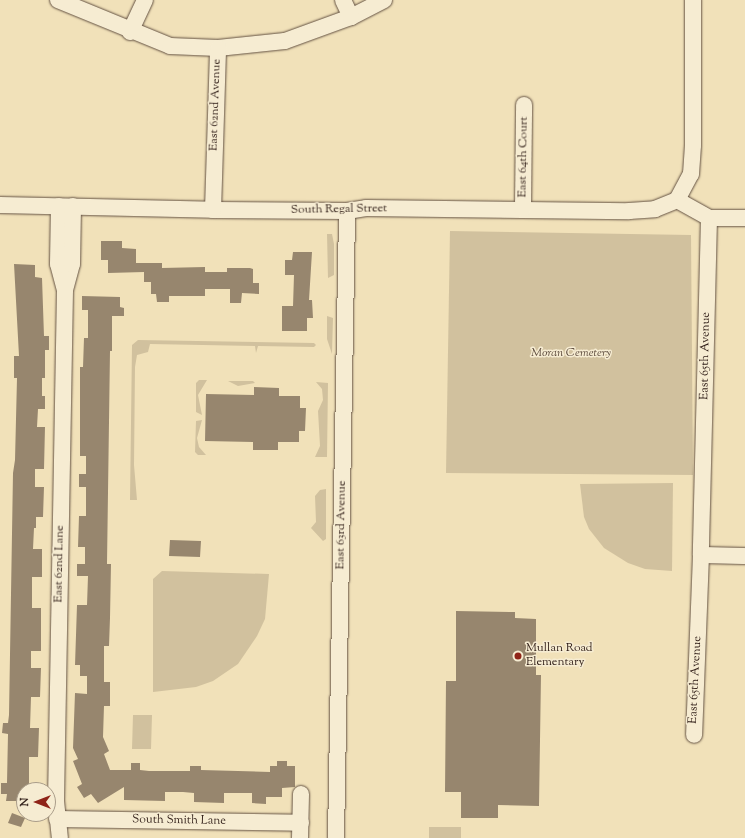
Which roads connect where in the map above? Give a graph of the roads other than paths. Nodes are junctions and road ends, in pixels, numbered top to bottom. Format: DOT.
graph roads {
  1 [pos="58,0"];
  2 [pos="146,0"];
  3 [pos="343,0"];
  4 [pos="384,0"];
  5 [pos="694,0"];
  6 [pos="351,17"];
  7 [pos="130,32"];
  8 [pos="218,48"];
  9 [pos="524,105"];
  10 [pos="677,200"];
  11 [pos="0,205"];
  12 [pos="66,206"];
  13 [pos="523,209"];
  14 [pos="213,210"];
  15 [pos="347,211"];
  16 [pos="709,218"];
  17 [pos="745,218"];
  18 [pos="65,290"];
  19 [pos="701,555"];
  20 [pos="745,556"];
  21 [pos="694,735"];
  22 [pos="301,794"];
  23 [pos="57,819"];
  24 [pos="301,830"];
  25 [pos="60,838"];
  26 [pos="336,838"];
  1 -- 7 [label="street, East 62nd Avenue"];
  2 -- 7 [label="street"];
  3 -- 6 [label="street"];
  4 -- 6 [label="street"];
  5 -- 10 [label="street"];
  6 -- 8 [label="street"];
  7 -- 8 [label="street, East 62nd Avenue"];
  8 -- 14 [label="street, East 62nd Avenue"];
  9 -- 13 [label="street, East 64th Court"];
  10 -- 13 [label="street, South Regal Street"];
  10 -- 16 [label="street"];
  11 -- 12 [label="street, South Regal Street"];
  12 -- 14 [label="street, South Regal Street"];
  12 -- 18 [label="street, East 62nd Lane"];
  12 -- 18 [label="street, East 62nd Lane"];
  13 -- 15 [label="street, South Regal Street"];
  14 -- 15 [label="street, South Regal Street"];
  15 -- 26 [label="street, East 63rd Avenue"];
  16 -- 17 [label="street"];
  16 -- 19 [label="street, East 65th Avenue"];
  18 -- 23 [label="street, East 62nd Lane"];
  19 -- 20 [label="street"];
  19 -- 21 [label="street, East 65th Avenue"];
  22 -- 24 [label="street"];
  23 -- 24 [label="street, South Smith Lane"];
  23 -- 25 [label="street, East 62nd Lane"];
}
